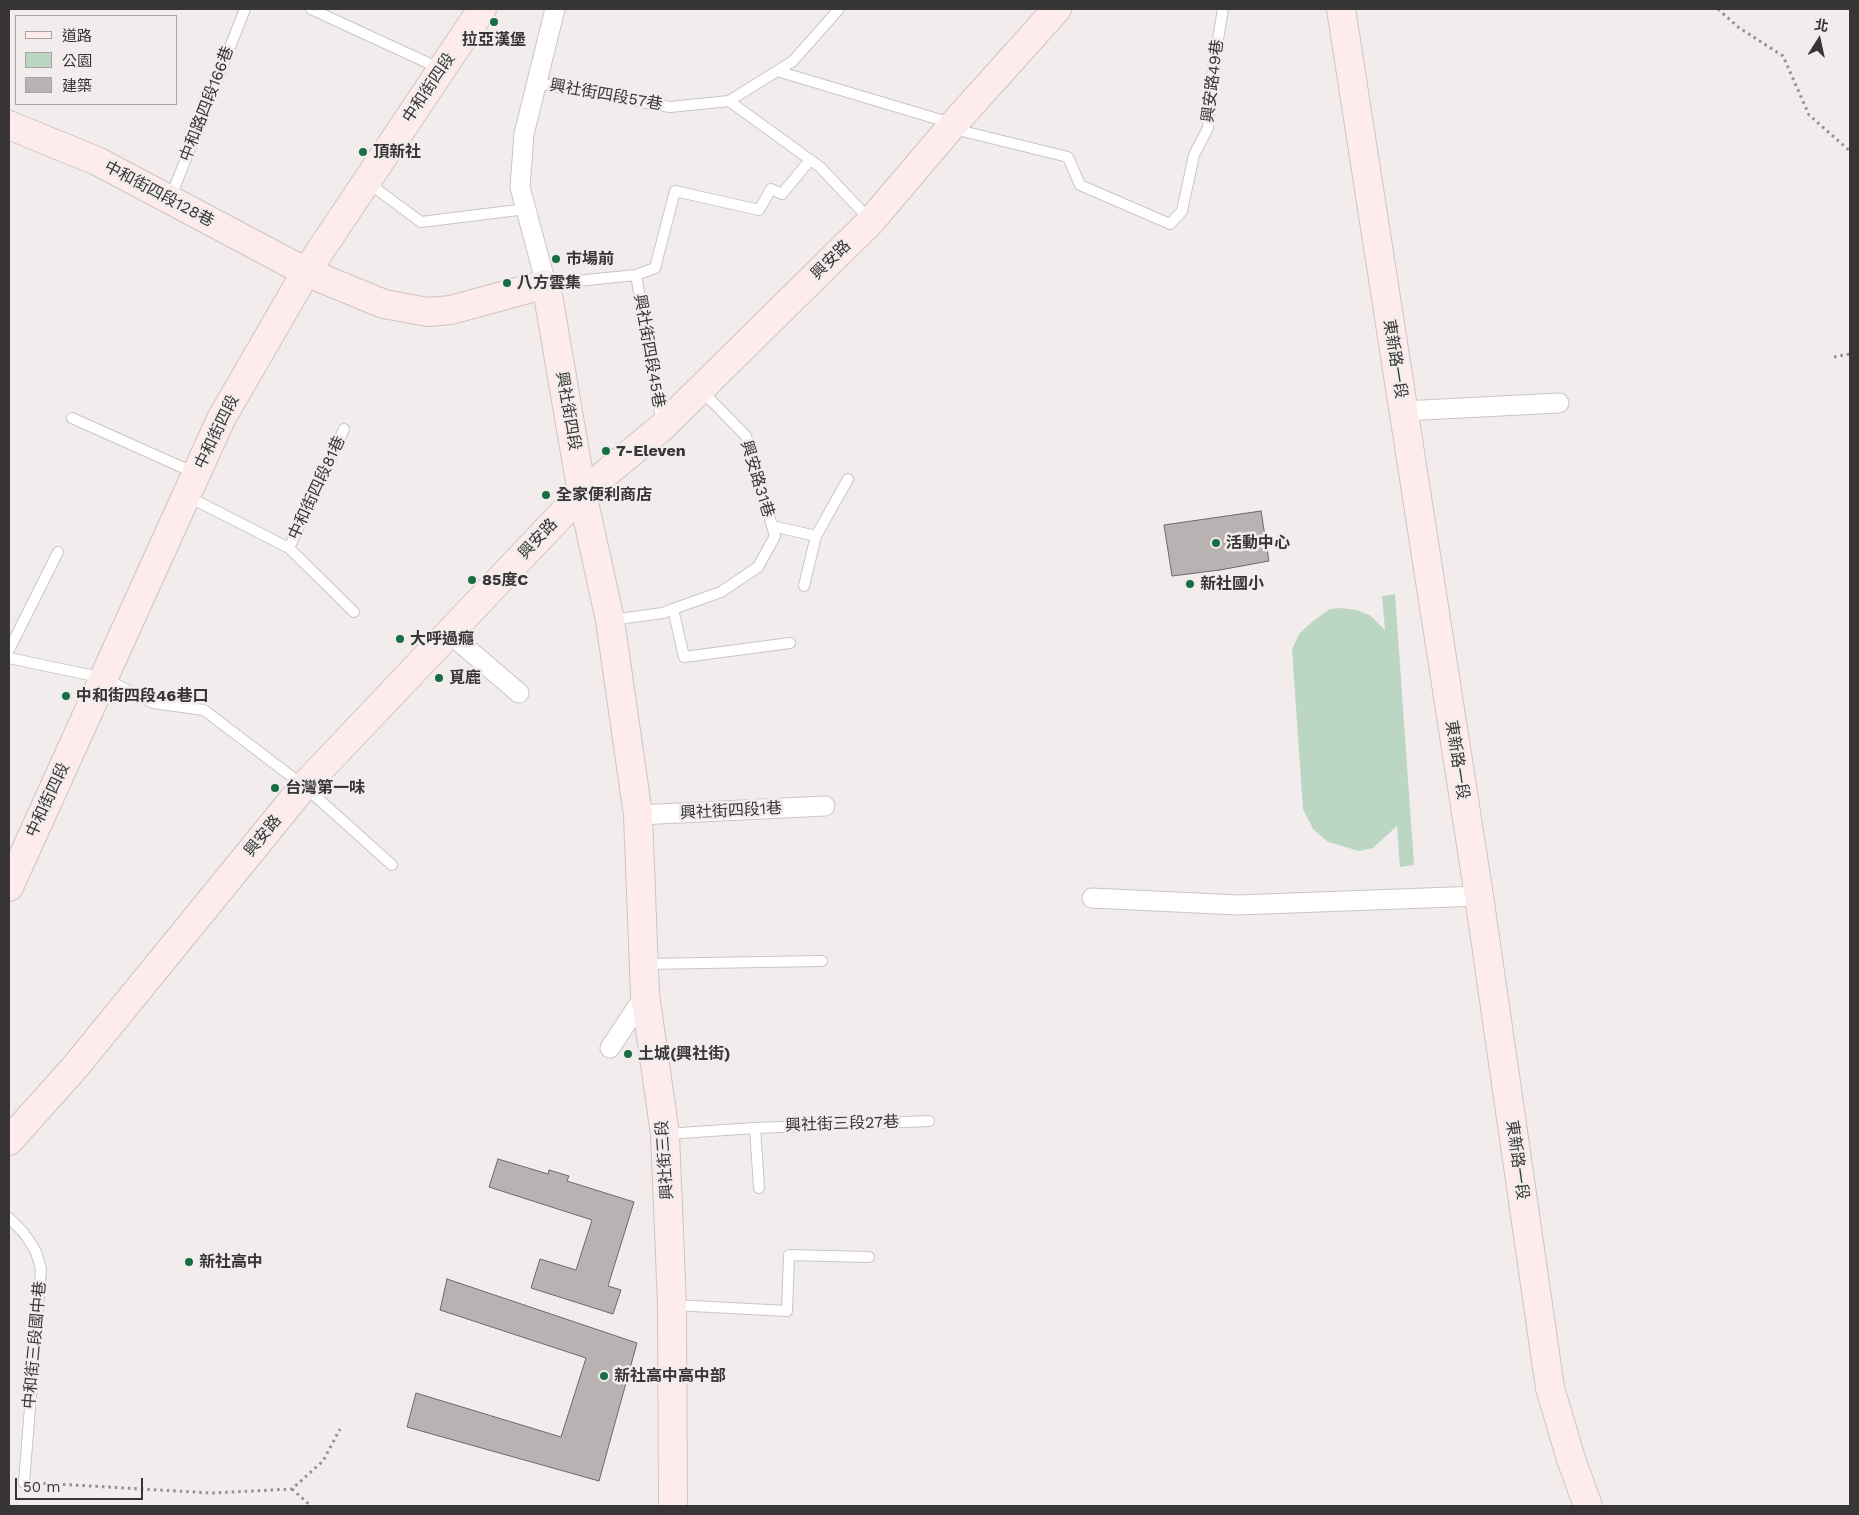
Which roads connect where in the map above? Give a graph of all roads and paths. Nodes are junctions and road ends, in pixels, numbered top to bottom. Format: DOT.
graph roads {
  1 [pos="244,9"];
  2 [pos="311,9"];
  3 [pos="482,9"];
  4 [pos="555,9"];
  5 [pos="839,9"];
  6 [pos="1057,9"];
  7 [pos="1223,9"];
  8 [pos="1341,9"];
  9 [pos="1718,9"];
  10 [pos="441,70"];
  11 [pos="777,71"];
  12 [pos="537,83"];
  13 [pos="729,101"];
  14 [pos="9,125"];
  15 [pos="952,126"];
  16 [pos="1850,151"];
  17 [pos="810,160"];
  18 [pos="366,182"];
  19 [pos="170,200"];
  20 [pos="526,209"];
  21 [pos="871,221"];
  22 [pos="306,272"];
  23 [pos="636,275"];
  24 [pos="546,284"];
  25 [pos="1850,354"];
  26 [pos="1834,357"];
  27 [pos="701,389"];
  28 [pos="1559,404"];
  29 [pos="1403,411"];
  30 [pos="72,418"];
  31 [pos="662,427"];
  32 [pos="344,428"];
  33 [pos="848,479"];
  34 [pos="191,484"];
  35 [pos="582,493"];
  36 [pos="772,526"];
  37 [pos="816,536"];
  38 [pos="289,548"];
  39 [pos="58,552"];
  40 [pos="804,586"];
  41 [pos="673,610"];
  42 [pos="354,612"];
  43 [pos="610,620"];
  44 [pos="449,633"];
  45 [pos="790,643"];
  46 [pos="9,650"];
  47 [pos="9,658"];
  48 [pos="104,678"];
  49 [pos="518,693"];
  50 [pos="304,786"];
  51 [pos="825,806"];
  52 [pos="638,815"];
  53 [pos="392,865"];
  54 [pos="9,887"];
  55 [pos="1479,896"];
  56 [pos="1092,898"];
  57 [pos="822,961"];
  58 [pos="645,964"];
  59 [pos="646,995"];
  60 [pos="610,1048"];
  61 [pos="928,1121"];
  62 [pos="755,1128"];
  63 [pos="664,1134"];
  64 [pos="9,1142"];
  65 [pos="758,1188"];
  66 [pos="9,1218"];
  67 [pos="870,1257"];
  68 [pos="672,1306"];
  69 [pos="340,1429"];
  70 [pos="24,1483"];
  71 [pos="292,1488"];
  72 [pos="311,1506"];
  73 [pos="673,1506"];
  74 [pos="1588,1506"];
  1 -- 19 [label="lane, 中和路四段166巷"];
  2 -- 10 [label="lane"];
  3 -- 10 [label="street, 中和街四段"];
  4 -- 12 [label="street, 興社街四段"];
  5 -- 11 [label="lane"];
  6 -- 15 [label="street, 興安路"];
  7 -- 15 [label="lane, 興安路49巷"];
  8 -- 29 [label="street, 東新路一段"];
  9 -- 16 [label="path"];
  10 -- 18 [label="street, 中和街四段"];
  11 -- 13 [label="lane"];
  11 -- 15 [label="lane"];
  12 -- 13 [label="lane, 興社街四段57巷"];
  12 -- 20 [label="street, 興社街四段"];
  13 -- 17 [label="lane"];
  14 -- 19 [label="street, 中和街四段128巷"];
  15 -- 21 [label="street, 興安路"];
  17 -- 21 [label="lane"];
  17 -- 23 [label="lane, 興社街四段45巷"];
  18 -- 20 [label="lane"];
  18 -- 22 [label="street, 中和街四段"];
  19 -- 22 [label="street, 中和街四段128巷"];
  20 -- 24 [label="street, 興社街四段"];
  21 -- 27 [label="street, 興安路"];
  22 -- 24 [label="street, 中和街四段128巷"];
  22 -- 34 [label="street, 中和街四段"];
  23 -- 24 [label="lane, 興社街四段45巷"];
  23 -- 31 [label="lane, 興社街四段45巷"];
  24 -- 35 [label="street, 興社街四段"];
  25 -- 26 [label="path"];
  27 -- 31 [label="street, 興安路"];
  27 -- 36 [label="lane, 興安路31巷"];
  28 -- 29 [label="street"];
  29 -- 55 [label="street, 東新路一段"];
  30 -- 34 [label="lane"];
  31 -- 35 [label="street, 興安路"];
  32 -- 38 [label="lane, 中和街四段81巷"];
  33 -- 37 [label="lane"];
  34 -- 38 [label="lane"];
  34 -- 48 [label="street, 中和街四段"];
  35 -- 43 [label="street, 興社街四段"];
  35 -- 44 [label="street, 興安路"];
  36 -- 37 [label="lane, 興安路31巷"];
  36 -- 41 [label="lane, 興安路31巷"];
  37 -- 40 [label="lane"];
  38 -- 42 [label="lane"];
  39 -- 46 [label="lane"];
  41 -- 43 [label="lane, 興安路31巷"];
  41 -- 45 [label="lane"];
  43 -- 52 [label="street, 興社街四段"];
  44 -- 49 [label="street"];
  44 -- 50 [label="street, 興安路"];
  47 -- 48 [label="lane"];
  48 -- 50 [label="lane"];
  48 -- 54 [label="street, 中和街四段"];
  50 -- 53 [label="lane"];
  50 -- 64 [label="street, 興安路"];
  51 -- 52 [label="street, 興社街四段1巷"];
  52 -- 58 [label="street, 興社街三段"];
  55 -- 56 [label="street"];
  55 -- 74 [label="street, 東新路一段"];
  57 -- 58 [label="lane"];
  58 -- 59 [label="street, 興社街三段"];
  59 -- 60 [label="street"];
  59 -- 63 [label="street, 興社街三段"];
  61 -- 62 [label="lane, 興社街三段27巷"];
  62 -- 63 [label="lane, 興社街三段27巷"];
  62 -- 65 [label="lane"];
  63 -- 68 [label="street, 興社街三段"];
  66 -- 70 [label="lane, 中和街三段國中巷"];
  67 -- 68 [label="lane"];
  68 -- 73 [label="street, 興社街三段"];
  69 -- 71 [label="path"];
  70 -- 71 [label="path"];
  71 -- 72 [label="path"];
}
